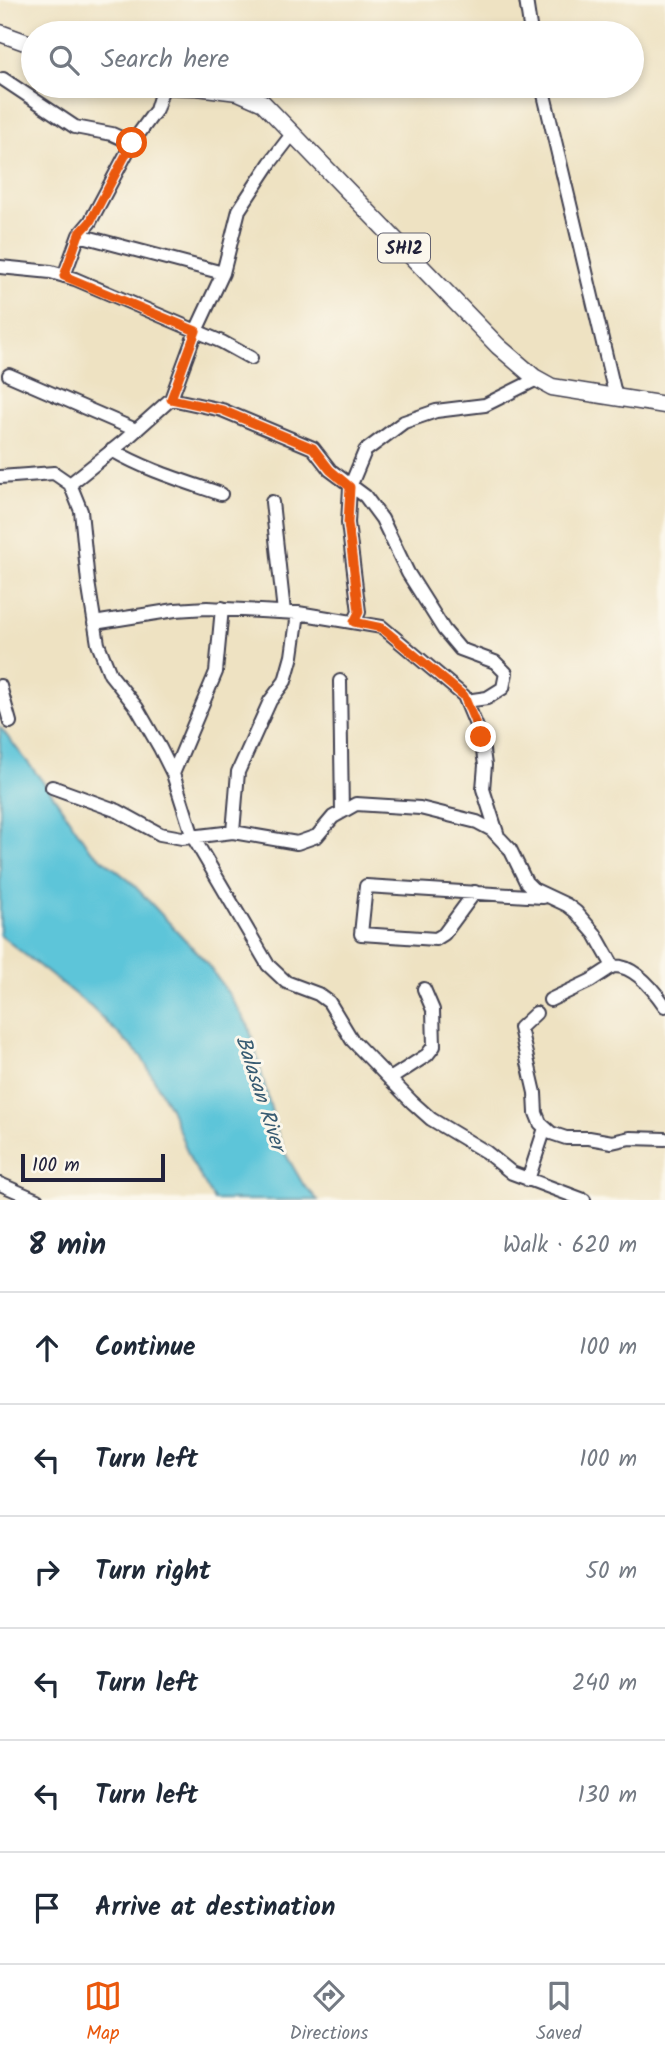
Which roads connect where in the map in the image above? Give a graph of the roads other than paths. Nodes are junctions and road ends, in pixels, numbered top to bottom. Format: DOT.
graph roads {
  1 [pos="526,0"];
  2 [pos="529,21"];
  3 [pos="0,33"];
  4 [pos="21,41"];
  5 [pos="3,79"];
  6 [pos="21,91"];
  7 [pos="32,98"];
  8 [pos="156,98"];
  9 [pos="251,98"];
  10 [pos="545,98"];
  11 [pos="293,133"];
  12 [pos="132,143"];
  13 [pos="79,234"];
  14 [pos="0,267"];
  15 [pos="223,273"];
  16 [pos="64,276"];
  17 [pos="196,331"];
  18 [pos="251,358"];
  19 [pos="9,375"];
  20 [pos="537,379"];
  21 [pos="616,398"];
  22 [pos="171,399"];
  23 [pos="665,405"];
  24 [pos="136,430"];
  25 [pos="112,450"];
  26 [pos="0,477"];
  27 [pos="70,484"];
  28 [pos="350,487"];
  29 [pos="221,494"];
  30 [pos="272,502"];
  31 [pos="222,608"];
  32 [pos="284,612"];
  33 [pos="298,613"];
  34 [pos="94,622"];
  35 [pos="354,622"];
  36 [pos="340,681"];
  37 [pos="0,685"];
  38 [pos="466,701"];
  39 [pos="10,722"];
  40 [pos="173,774"];
  41 [pos="52,787"];
  42 [pos="342,812"];
  43 [pos="233,832"];
  44 [pos="498,836"];
  45 [pos="192,837"];
  46 [pos="475,892"];
  47 [pos="549,898"];
  48 [pos="613,966"];
  49 [pos="424,989"];
  50 [pos="550,1000"];
  51 [pos="665,1006"];
  52 [pos="536,1013"];
  53 [pos="390,1079"];
  54 [pos="545,1128"];
  55 [pos="665,1139"];
  56 [pos="528,1180"];
  57 [pos="0,1184"];
  58 [pos="33,1199"];
  59 [pos="584,1200"];
  1 -- 2 [label="street"];
  3 -- 4 [label="main road"];
  5 -- 6 [label="street"];
  7 -- 12 [label="street"];
  8 -- 12 [label="street"];
  9 -- 11 [label="main road, SH12"];
  10 -- 21 [label="street"];
  11 -- 15 [label="street"];
  11 -- 20 [label="main road, SH12"];
  12 -- 13 [label="street"];
  13 -- 15 [label="street"];
  13 -- 16 [label="street"];
  14 -- 16 [label="street"];
  15 -- 17 [label="street"];
  16 -- 17 [label="street"];
  17 -- 18 [label="street"];
  17 -- 22 [label="street"];
  19 -- 24 [label="street"];
  20 -- 21 [label="main road, SH12"];
  20 -- 28 [label="street"];
  21 -- 23 [label="main road, SH12"];
  22 -- 24 [label="street"];
  22 -- 28 [label="street"];
  24 -- 25 [label="street"];
  25 -- 27 [label="street"];
  25 -- 29 [label="street"];
  26 -- 27 [label="street"];
  27 -- 34 [label="street"];
  28 -- 35 [label="street"];
  28 -- 38 [label="street"];
  30 -- 32 [label="street"];
  31 -- 32 [label="street"];
  31 -- 34 [label="street"];
  31 -- 40 [label="street"];
  32 -- 33 [label="street"];
  33 -- 35 [label="street"];
  33 -- 43 [label="street"];
  34 -- 40 [label="street"];
  35 -- 38 [label="street"];
  36 -- 42 [label="street"];
  37 -- 39 [label="street"];
  38 -- 44 [label="street"];
  40 -- 45 [label="street"];
  41 -- 45 [label="street"];
  42 -- 43 [label="street"];
  42 -- 44 [label="street"];
  43 -- 45 [label="street"];
  44 -- 47 [label="street"];
  45 -- 53 [label="street"];
  46 -- 46 [label="street"];
  46 -- 47 [label="street"];
  47 -- 48 [label="street"];
  48 -- 50 [label="street"];
  48 -- 51 [label="street"];
  49 -- 53 [label="street"];
  52 -- 54 [label="street"];
  53 -- 56 [label="street"];
  54 -- 55 [label="street"];
  54 -- 56 [label="street"];
  56 -- 59 [label="street"];
  57 -- 58 [label="street"];
}
